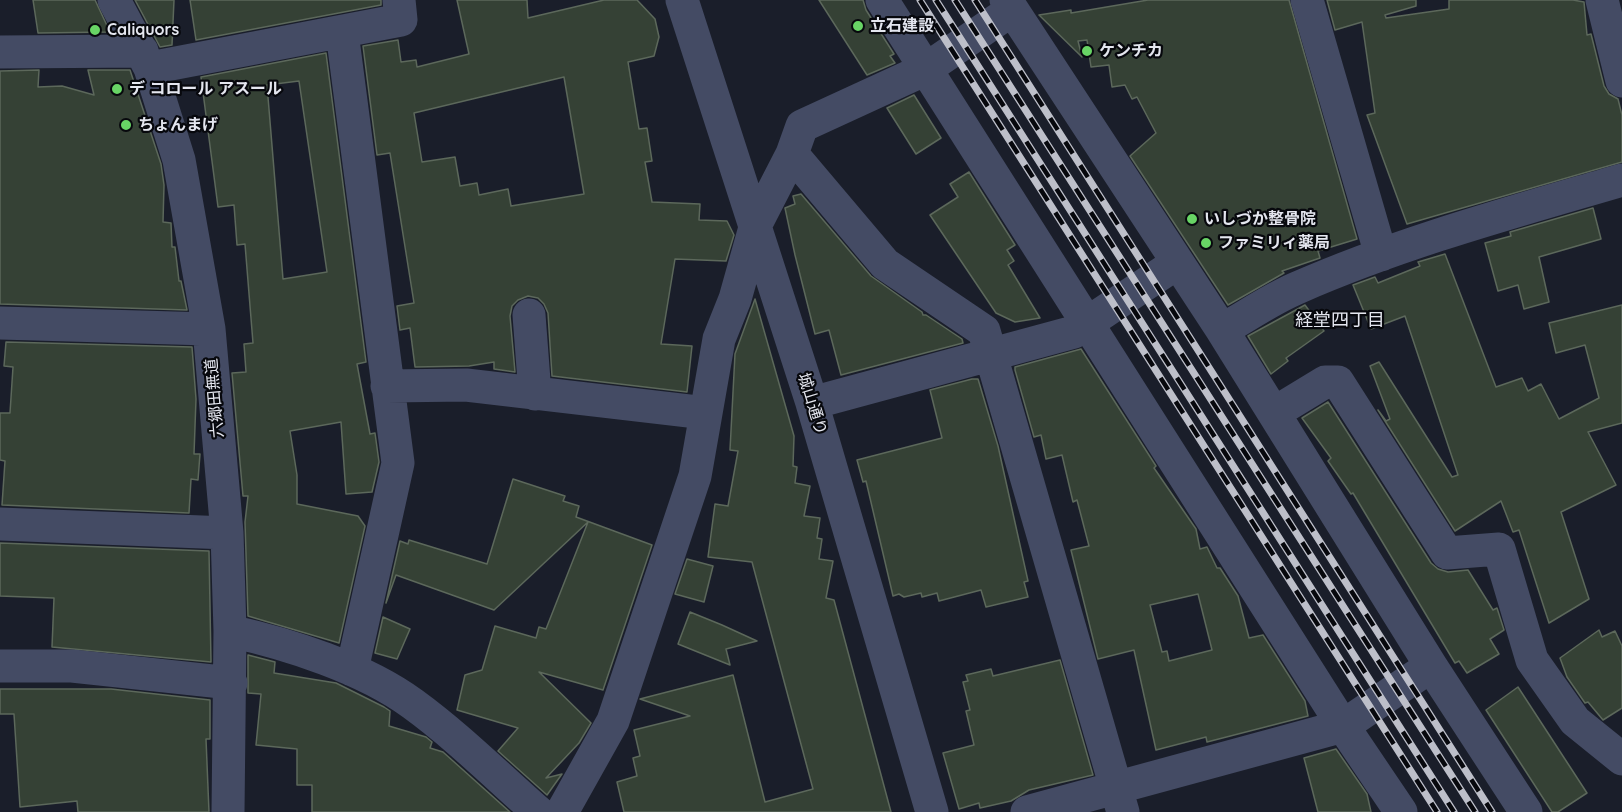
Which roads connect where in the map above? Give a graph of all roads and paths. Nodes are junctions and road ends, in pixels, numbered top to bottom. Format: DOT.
graph roads {
  1 [pos="114,0"];
  2 [pos="399,0"];
  3 [pos="682,0"];
  4 [pos="882,0"];
  5 [pos="1307,0"];
  6 [pos="1602,0"];
  7 [pos="1009,5"];
  8 [pos="342,32"];
  9 [pos="0,52"];
  10 [pos="146,59"];
  11 [pos="926,69"];
  12 [pos="1622,81"];
  13 [pos="792,154"];
  14 [pos="1622,180"];
  15 [pos="756,224"];
  16 [pos="1381,255"];
  17 [pos="1176,262"];
  18 [pos="530,315"];
  19 [pos="1088,321"];
  20 [pos="0,323"];
  21 [pos="209,329"];
  22 [pos="1222,330"];
  23 [pos="992,356"];
  24 [pos="387,386"];
  25 [pos="535,394"];
  26 [pos="812,404"];
  27 [pos="706,413"];
  28 [pos="1274,413"];
  29 [pos="0,524"];
  30 [pos="227,532"];
  31 [pos="230,631"];
  32 [pos="0,666"];
  33 [pos="1431,666"];
  34 [pos="352,670"];
  35 [pos="231,683"];
  36 [pos="1343,726"];
  37 [pos="1622,759"];
  38 [pos="1120,801"];
  39 [pos="228,812"];
  40 [pos="538,812"];
  41 [pos="562,812"];
  42 [pos="932,812"];
  43 [pos="1027,812"];
  44 [pos="1401,812"];
  45 [pos="1526,812"];
  1 -- 10 [label="street, 六郷田無道"];
  2 -- 8 [label="street"];
  3 -- 15 [label="street, 城山通り"];
  4 -- 11 [label="street"];
  5 -- 16 [label="street"];
  6 -- 12 [label="street"];
  7 -- 11 [label="street"];
  7 -- 17 [label="street"];
  8 -- 10 [label="street"];
  8 -- 24 [label="street"];
  9 -- 10 [label="street"];
  10 -- 21 [label="street, 六郷田無道"];
  11 -- 13 [label="street"];
  11 -- 19 [label="street"];
  13 -- 15 [label="street"];
  13 -- 23 [label="street"];
  14 -- 16 [label="street"];
  15 -- 26 [label="street, 城山通り"];
  15 -- 27 [label="street"];
  16 -- 22 [label="street"];
  17 -- 19 [label="street"];
  17 -- 22 [label="street"];
  18 -- 25 [label="street"];
  19 -- 23 [label="street"];
  19 -- 36 [label="street"];
  20 -- 21 [label="street"];
  21 -- 30 [label="street, 六郷田無道"];
  22 -- 28 [label="street"];
  23 -- 26 [label="street"];
  23 -- 38 [label="street"];
  24 -- 25 [label="street"];
  24 -- 34 [label="street"];
  25 -- 27 [label="street"];
  26 -- 42 [label="street, 城山通り"];
  27 -- 41 [label="street"];
  28 -- 33 [label="street"];
  28 -- 37 [label="street"];
  29 -- 30 [label="street"];
  30 -- 31 [label="street, 六郷田無道"];
  31 -- 34 [label="street"];
  31 -- 35 [label="street, 六郷田無道"];
  32 -- 35 [label="street"];
  33 -- 36 [label="street"];
  33 -- 45 [label="street"];
  34 -- 40 [label="street"];
  35 -- 39 [label="street, 六郷田無道"];
  36 -- 38 [label="street"];
  36 -- 44 [label="street"];
  38 -- 43 [label="street"];
}
